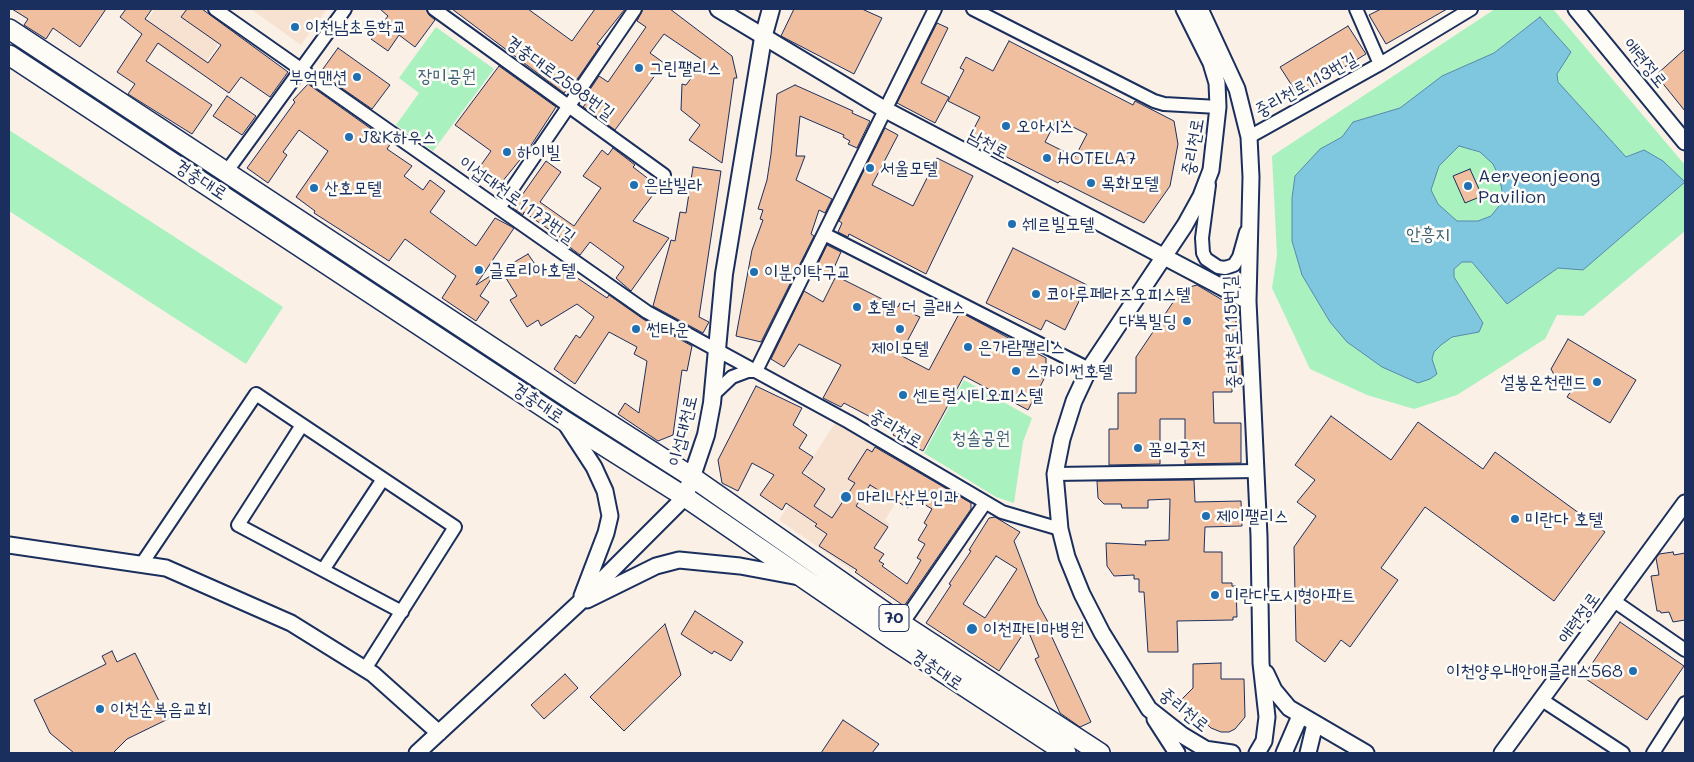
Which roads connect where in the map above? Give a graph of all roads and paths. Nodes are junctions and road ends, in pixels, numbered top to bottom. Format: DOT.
graph roads {
  1 [pos="215,9"];
  2 [pos="345,9"];
  3 [pos="434,9"];
  4 [pos="635,9"];
  5 [pos="718,9"];
  6 [pos="771,9"];
  7 [pos="935,9"];
  8 [pos="973,9"];
  9 [pos="1184,9"];
  10 [pos="1200,9"];
  11 [pos="1356,9"];
  12 [pos="1471,9"];
  13 [pos="1576,9"];
  14 [pos="9,29"];
  15 [pos="762,38"];
  16 [pos="9,55"];
  17 [pos="1380,64"];
  18 [pos="301,70"];
  19 [pos="570,107"];
  20 [pos="1218,107"];
  21 [pos="884,109"];
  22 [pos="1249,136"];
  23 [pos="1685,142"];
  24 [pos="1211,170"];
  25 [pos="227,171"];
  26 [pos="664,175"];
  27 [pos="499,208"];
  28 [pos="1249,223"];
  29 [pos="824,234"];
  30 [pos="1163,256"];
  31 [pos="1248,301"];
  32 [pos="717,350"];
  33 [pos="1089,369"];
  34 [pos="756,371"];
  35 [pos="713,396"];
  36 [pos="563,420"];
  37 [pos="302,425"];
  38 [pos="1256,471"];
  39 [pos="1055,474"];
  40 [pos="692,477"];
  41 [pos="383,479"];
  42 [pos="685,497"];
  43 [pos="985,503"];
  44 [pos="1685,503"];
  45 [pos="1060,529"];
  46 [pos="9,545"];
  47 [pos="141,565"];
  48 [pos="322,570"];
  49 [pos="803,578"];
  50 [pos="1614,601"];
  51 [pos="579,604"];
  52 [pos="402,612"];
  53 [pos="902,624"];
  54 [pos="1685,650"];
  55 [pos="1261,663"];
  56 [pos="365,669"];
  57 [pos="1542,700"];
  58 [pos="1685,703"];
  59 [pos="1149,709"];
  60 [pos="1294,712"];
  61 [pos="1267,722"];
  62 [pos="1315,724"];
  63 [pos="439,733"];
  64 [pos="1208,751"];
  65 [pos="418,753"];
  66 [pos="1066,753"];
  67 [pos="1100,753"];
  68 [pos="1177,753"];
  69 [pos="1232,753"];
  70 [pos="1257,753"];
  71 [pos="1284,753"];
  72 [pos="1308,753"];
  73 [pos="1366,753"];
  74 [pos="1502,753"];
  75 [pos="1623,753"];
  76 [pos="1653,753"];
  1 -- 18 [label="street, 이섭대천로1177번길"];
  2 -- 18 [label="street"];
  3 -- 19 [label="street, 경충대로2598번길"];
  4 -- 19 [label="street"];
  5 -- 15 [label="street, 남천로"];
  6 -- 15 [label="main road, 이섭대천로"];
  7 -- 21 [label="street"];
  8 -- 20 [label="street, 중리천로"];
  9 -- 20 [label="street, 중리천로"];
  10 -- 22 [label="street, 중리천로115번길"];
  11 -- 17 [label="street, 중리천로113번길"];
  12 -- 17 [label="street, 중리천로113번길"];
  13 -- 23 [label="street, 애련정로"];
  14 -- 25 [label="main road, 경충대로"];
  15 -- 21 [label="street, 남천로"];
  15 -- 32 [label="main road, 이섭대천로"];
  16 -- 36 [label="main road, 경충대로"];
  17 -- 22 [label="street, 중리천로113번길"];
  18 -- 25 [label="street"];
  18 -- 27 [label="street, 이섭대천로1177번길"];
  19 -- 26 [label="street, 경충대로2598번길"];
  19 -- 27 [label="street"];
  20 -- 24 [label="street, 중리천로"];
  21 -- 29 [label="street"];
  21 -- 30 [label="street, 남천로"];
  22 -- 28 [label="street, 중리천로115번길"];
  24 -- 28 [label="street"];
  24 -- 30 [label="street, 중리천로"];
  25 -- 40 [label="main road, 경충대로"];
  27 -- 32 [label="street, 이섭대천로1177번길"];
  28 -- 31 [label="street, 중리천로115번길"];
  29 -- 33 [label="street"];
  29 -- 34 [label="street"];
  30 -- 31 [label="street, 남천로"];
  30 -- 33 [label="street, 중리천로"];
  31 -- 38 [label="street, 중리천로115번길"];
  32 -- 34 [label="street, 중리천로"];
  32 -- 35 [label="main road, 이섭대천로"];
  33 -- 39 [label="street, 중리천로"];
  34 -- 35 [label="street"];
  34 -- 43 [label="street, 중리천로"];
  35 -- 40 [label="main road, 이섭대천로"];
  36 -- 42 [label="main road, 경충대로"];
  36 -- 51 [label="street"];
  37 -- 41 [label="street"];
  37 -- 47 [label="street"];
  37 -- 48 [label="street"];
  38 -- 39 [label="street"];
  38 -- 55 [label="street, 중리천로115번길"];
  39 -- 45 [label="street, 중리천로"];
  40 -- 42 [label="main road, 이섭대천로"];
  40 -- 53 [label="main road, 경충대로 / 70"];
  41 -- 48 [label="street"];
  41 -- 52 [label="street"];
  42 -- 49 [label="main road, 경충대로 / 70"];
  42 -- 51 [label="street, 이섭대천로"];
  43 -- 45 [label="street, 중리천로"];
  43 -- 53 [label="street"];
  44 -- 50 [label="street, 애련정로"];
  45 -- 59 [label="street, 중리천로"];
  46 -- 47 [label="street"];
  47 -- 56 [label="street"];
  48 -- 52 [label="street"];
  49 -- 51 [label="street"];
  49 -- 66 [label="main road, 경충대로 / 70"];
  50 -- 54 [label="street"];
  50 -- 57 [label="street, 애련정로"];
  51 -- 63 [label="street, 이섭대천로"];
  52 -- 56 [label="street"];
  53 -- 67 [label="main road, 경충대로 / 70"];
  55 -- 60 [label="street"];
  55 -- 61 [label="street, 중리천로115번길"];
  56 -- 63 [label="street"];
  57 -- 74 [label="street, 애련정로"];
  57 -- 75 [label="street"];
  58 -- 76 [label="street"];
  59 -- 64 [label="street, 중리천로"];
  59 -- 68 [label="street"];
  60 -- 61 [label="street"];
  60 -- 62 [label="street"];
  60 -- 71 [label="street"];
  61 -- 70 [label="street, 중리천로115번길"];
  62 -- 72 [label="street"];
  62 -- 73 [label="street"];
  63 -- 65 [label="street, 이섭대천로"];
  64 -- 69 [label="street"];
}
